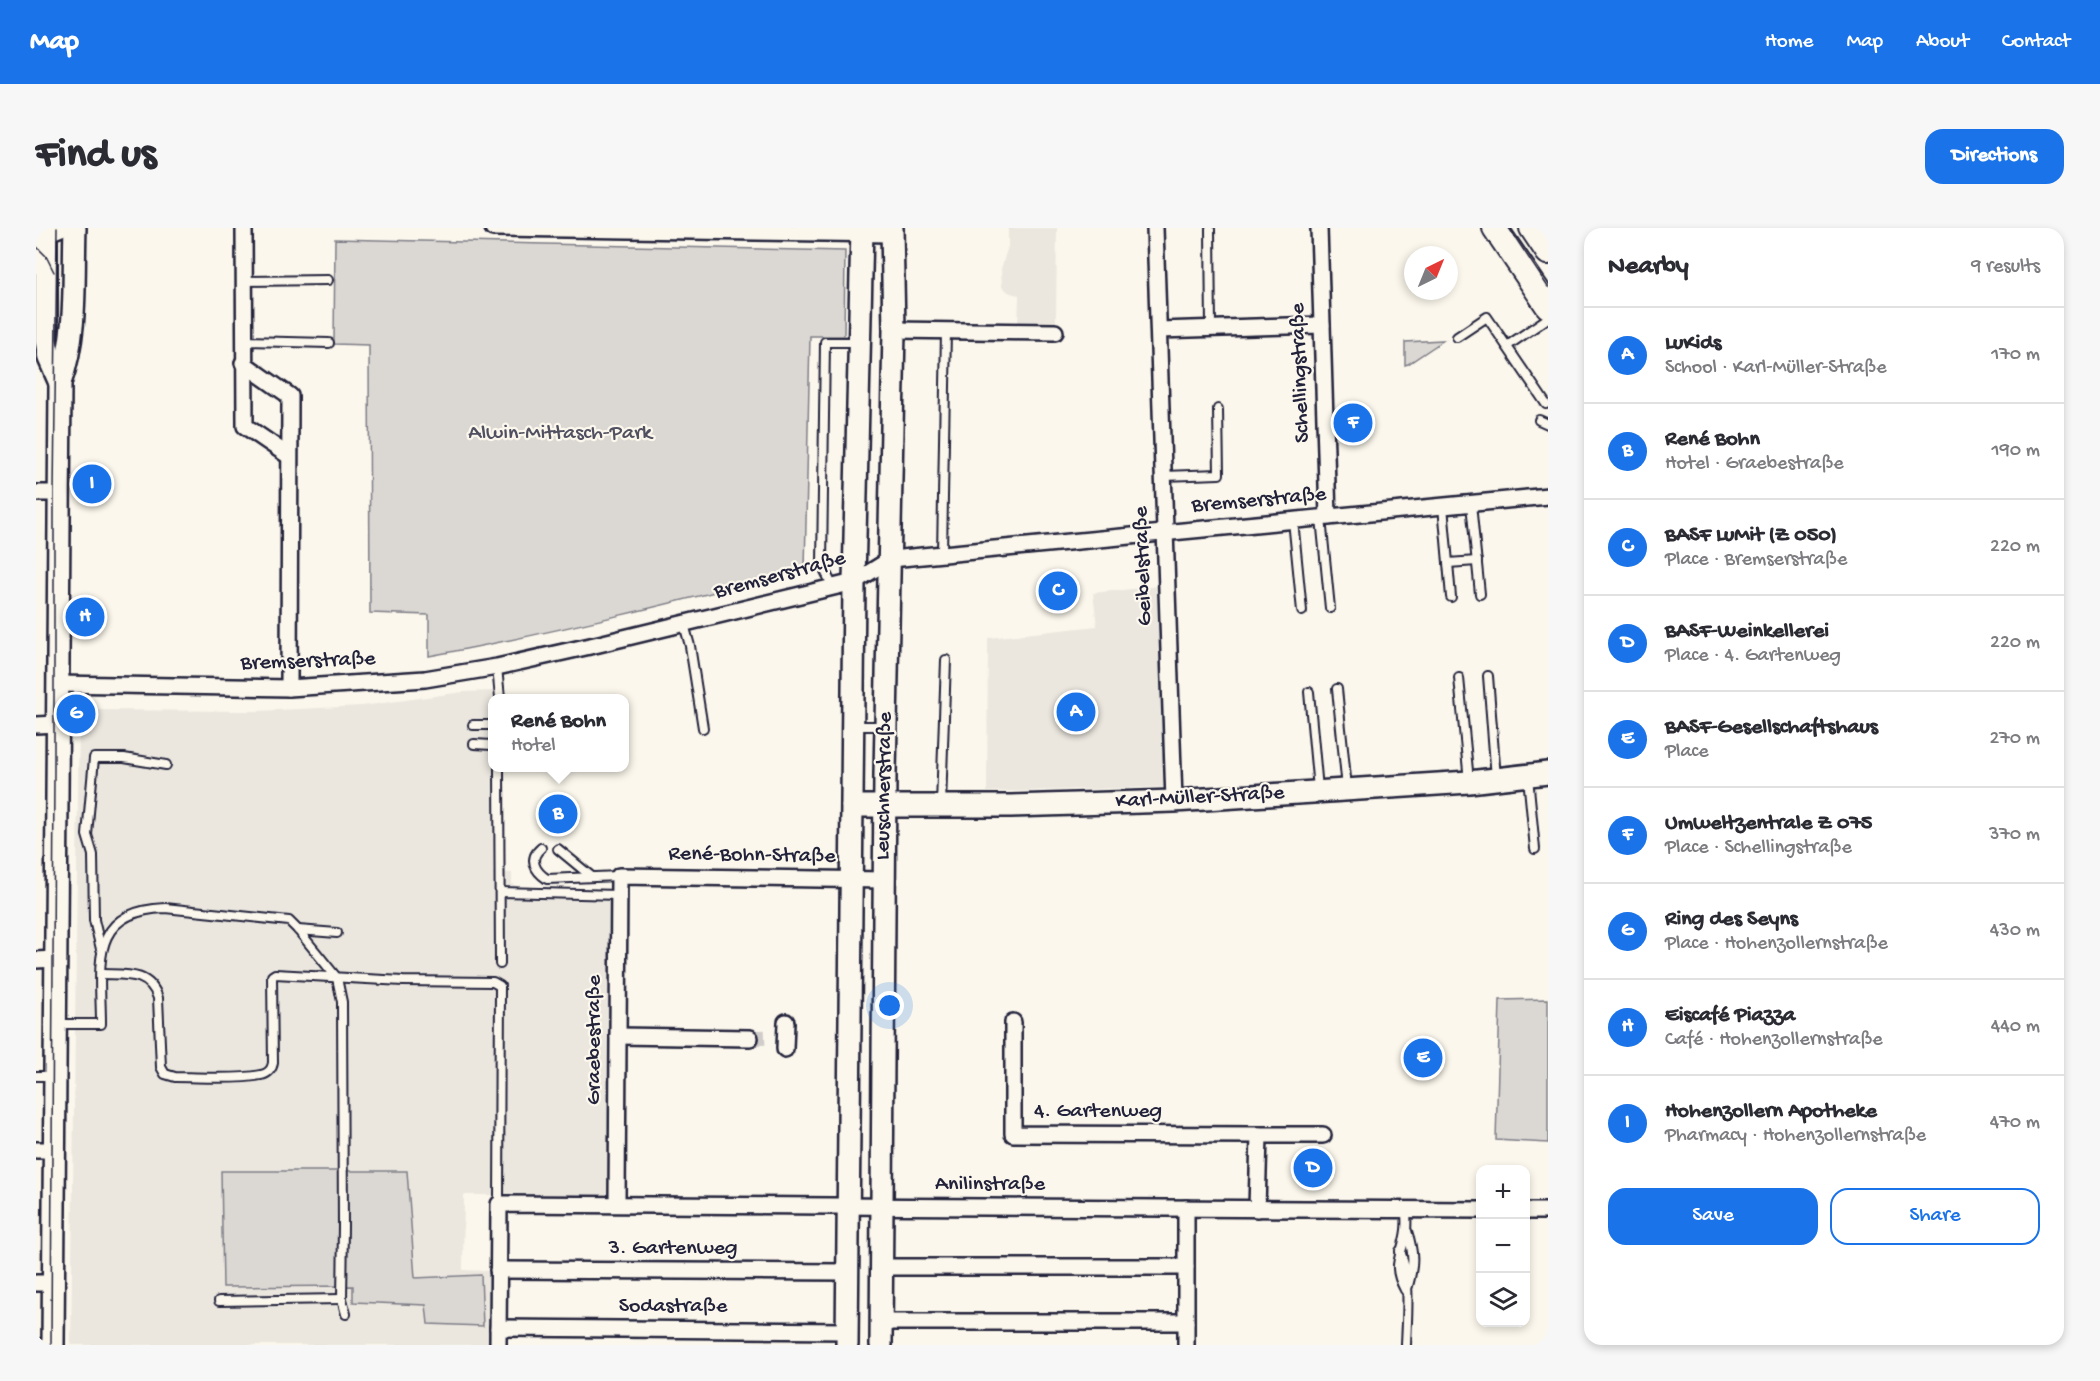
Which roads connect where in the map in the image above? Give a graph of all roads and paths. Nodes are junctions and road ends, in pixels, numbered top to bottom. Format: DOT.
graph roads {
  1 [pos="75,228"];
  2 [pos="244,228"];
  3 [pos="493,228"];
  4 [pos="1155,228"];
  5 [pos="1319,228"];
  6 [pos="1495,228"];
  7 [pos="1532,228"];
  8 [pos="628,229"];
  9 [pos="1210,229"];
  10 [pos="862,231"];
  11 [pos="892,231"];
  12 [pos="47,232"];
  13 [pos="1548,252"];
  14 [pos="328,280"];
  15 [pos="244,281"];
  16 [pos="1548,306"];
  17 [pos="1548,318"];
  18 [pos="1322,325"];
  19 [pos="1211,328"];
  20 [pos="894,330"];
  21 [pos="1159,330"];
  22 [pos="946,331"];
  23 [pos="1055,332"];
  24 [pos="1457,338"];
  25 [pos="243,341"];
  26 [pos="329,342"];
  27 [pos="859,342"];
  28 [pos="1507,346"];
  29 [pos="243,363"];
  30 [pos="60,383"];
  31 [pos="1546,404"];
  32 [pos="1218,409"];
  33 [pos="1539,420"];
  34 [pos="1548,424"];
  35 [pos="289,456"];
  36 [pos="1164,476"];
  37 [pos="36,493"];
  38 [pos="58,493"];
  39 [pos="1548,496"];
  40 [pos="1471,504"];
  41 [pos="1443,506"];
  42 [pos="1324,517"];
  43 [pos="1293,520"];
  44 [pos="1166,532"];
  45 [pos="942,553"];
  46 [pos="891,559"];
  47 [pos="1477,561"];
  48 [pos="1448,563"];
  49 [pos="854,582"];
  50 [pos="833,587"];
  51 [pos="1480,594"];
  52 [pos="1451,597"];
  53 [pos="1330,608"];
  54 [pos="1302,611"];
  55 [pos="684,624"];
  56 [pos="946,660"];
  57 [pos="497,667"];
  58 [pos="1488,676"];
  59 [pos="1459,678"];
  60 [pos="57,684"];
  61 [pos="290,688"];
  62 [pos="1337,689"];
  63 [pos="1309,692"];
  64 [pos="500,694"];
  65 [pos="58,724"];
  66 [pos="473,724"];
  67 [pos="36,725"];
  68 [pos="488,725"];
  69 [pos="852,726"];
  70 [pos="886,726"];
  71 [pos="704,728"];
  72 [pos="474,744"];
  73 [pos="488,745"];
  74 [pos="166,765"];
  75 [pos="499,772"];
  76 [pos="1538,774"];
  77 [pos="1496,779"];
  78 [pos="1469,782"];
  79 [pos="1347,790"];
  80 [pos="1318,792"];
  81 [pos="1174,801"];
  82 [pos="852,806"];
  83 [pos="885,807"];
  84 [pos="941,807"];
  85 [pos="542,848"];
  86 [pos="558,849"];
  87 [pos="1535,849"];
  88 [pos="619,876"];
  89 [pos="592,877"];
  90 [pos="851,879"];
  91 [pos="884,880"];
  92 [pos="500,892"];
  93 [pos="618,895"];
  94 [pos="298,930"];
  95 [pos="337,933"];
  96 [pos="101,951"];
  97 [pos="46,959"];
  98 [pos="500,964"];
  99 [pos="101,974"];
  100 [pos="338,978"];
  101 [pos="786,1022"];
  102 [pos="1013,1022"];
  103 [pos="56,1024"];
  104 [pos="618,1036"];
  105 [pos="750,1038"];
  106 [pos="781,1041"];
  107 [pos="46,1076"];
  108 [pos="1259,1135"];
  109 [pos="1323,1135"];
  110 [pos="45,1150"];
  111 [pos="498,1204"];
  112 [pos="617,1204"];
  113 [pos="848,1206"];
  114 [pos="882,1206"];
  115 [pos="1186,1208"];
  116 [pos="1257,1209"];
  117 [pos="1406,1210"];
  118 [pos="1476,1210"];
  119 [pos="1530,1211"];
  120 [pos="1548,1211"];
  121 [pos="1406,1230"];
  122 [pos="882,1267"];
  123 [pos="1186,1267"];
  124 [pos="498,1270"];
  125 [pos="848,1272"];
  126 [pos="45,1283"];
  127 [pos="1407,1294"];
  128 [pos="342,1299"];
  129 [pos="219,1301"];
  130 [pos="346,1314"];
  131 [pos="881,1322"];
  132 [pos="1186,1322"];
  133 [pos="498,1328"];
  134 [pos="847,1338"];
  135 [pos="53,1345"];
  136 [pos="498,1345"];
  137 [pos="881,1345"];
  138 [pos="1186,1345"];
  139 [pos="1406,1345"];
  1 -- 30 [label="street"];
  2 -- 15 [label="street"];
  3 -- 8 [label="street"];
  4 -- 21 [label="street, Geibelstraße"];
  5 -- 18 [label="street, Schellingstraße"];
  6 -- 16 [label="main road"];
  7 -- 13 [label="main road"];
  8 -- 10 [label="street"];
  9 -- 19 [label="lane"];
  10 -- 11 [label="street"];
  10 -- 27 [label="street, Leuschnerstraße"];
  11 -- 20 [label="street, Leuschnerstraße"];
  12 -- 30 [label="street"];
  14 -- 15 [label="lane"];
  15 -- 25 [label="street"];
  17 -- 28 [label="lane"];
  18 -- 19 [label="street"];
  18 -- 42 [label="street, Schellingstraße"];
  19 -- 21 [label="street"];
  20 -- 22 [label="street"];
  20 -- 46 [label="street, Leuschnerstraße"];
  21 -- 36 [label="street, Geibelstraße"];
  22 -- 23 [label="street"];
  22 -- 45 [label="lane"];
  24 -- 28 [label="lane"];
  25 -- 26 [label="lane"];
  25 -- 29 [label="street"];
  27 -- 49 [label="street, Leuschnerstraße"];
  27 -- 50 [label="lane"];
  28 -- 31 [label="lane"];
  29 -- 35 [label="street"];
  29 -- 35 [label="street"];
  30 -- 38 [label="street"];
  32 -- 36 [label="lane"];
  33 -- 34 [label="lane"];
  35 -- 61 [label="street"];
  36 -- 44 [label="street, Geibelstraße"];
  37 -- 38 [label="street"];
  38 -- 60 [label="street"];
  39 -- 40 [label="street, Bremserstraße"];
  40 -- 41 [label="street, Bremserstraße"];
  40 -- 47 [label="lane"];
  41 -- 42 [label="street, Bremserstraße"];
  41 -- 48 [label="lane"];
  42 -- 43 [label="street, Bremserstraße"];
  42 -- 53 [label="lane"];
  43 -- 44 [label="street, Bremserstraße"];
  43 -- 54 [label="lane"];
  44 -- 45 [label="street, Bremserstraße"];
  44 -- 81 [label="street, Geibelstraße"];
  45 -- 46 [label="street, Bremserstraße"];
  46 -- 49 [label="street, Bremserstraße"];
  46 -- 70 [label="street, Leuschnerstraße"];
  47 -- 48 [label="lane"];
  47 -- 51 [label="lane"];
  48 -- 52 [label="lane"];
  49 -- 50 [label="street, Bremserstraße"];
  49 -- 69 [label="street, Leuschnerstraße"];
  50 -- 55 [label="street, Bremserstraße"];
  55 -- 57 [label="street, Bremserstraße"];
  55 -- 71 [label="lane"];
  56 -- 84 [label="lane"];
  57 -- 61 [label="street, Bremserstraße"];
  57 -- 64 [label="lane"];
  58 -- 77 [label="lane"];
  59 -- 78 [label="lane"];
  60 -- 61 [label="street, Bremserstraße"];
  60 -- 65 [label="street"];
  62 -- 79 [label="lane"];
  63 -- 80 [label="lane"];
  65 -- 67 [label="street"];
  65 -- 97 [label="street"];
  66 -- 68 [label="lane"];
  69 -- 70 [label="lane"];
  69 -- 82 [label="street, Leuschnerstraße"];
  70 -- 83 [label="street, Leuschnerstraße"];
  72 -- 73 [label="lane"];
  74 -- 96 [label="lane"];
  75 -- 92 [label="lane"];
  76 -- 77 [label="street, Karl-Müller-Straße"];
  76 -- 87 [label="lane"];
  77 -- 78 [label="street, Karl-Müller-Straße"];
  78 -- 79 [label="street, Karl-Müller-Straße"];
  79 -- 80 [label="street, Karl-Müller-Straße"];
  80 -- 81 [label="street, Karl-Müller-Straße"];
  81 -- 84 [label="street, Karl-Müller-Straße"];
  82 -- 83 [label="street, Karl-Müller-Straße"];
  82 -- 90 [label="street, Leuschnerstraße"];
  83 -- 84 [label="street, Karl-Müller-Straße"];
  83 -- 91 [label="street, Leuschnerstraße"];
  85 -- 89 [label="lane"];
  86 -- 89 [label="lane"];
  88 -- 89 [label="lane"];
  88 -- 90 [label="street, René-Bohn-Straße"];
  88 -- 93 [label="street, Graebestraße"];
  90 -- 91 [label="street, René-Bohn-Straße"];
  90 -- 113 [label="street, Leuschnerstraße"];
  91 -- 114 [label="street, Leuschnerstraße"];
  92 -- 93 [label="lane"];
  92 -- 98 [label="lane"];
  93 -- 104 [label="street, Graebestraße"];
  94 -- 95 [label="lane"];
  94 -- 96 [label="lane"];
  94 -- 100 [label="lane"];
  96 -- 99 [label="lane"];
  97 -- 103 [label="street"];
  99 -- 100 [label="lane"];
  99 -- 103 [label="lane"];
  100 -- 111 [label="lane"];
  100 -- 128 [label="lane"];
  101 -- 106 [label="street"];
  102 -- 108 [label="street, 4. Gartenweg"];
  103 -- 107 [label="street"];
  104 -- 105 [label="street"];
  104 -- 112 [label="street, Graebestraße"];
  107 -- 110 [label="street"];
  108 -- 109 [label="street, 4. Gartenweg"];
  108 -- 116 [label="street"];
  110 -- 126 [label="street"];
  111 -- 112 [label="street, Anilinstraße"];
  111 -- 124 [label="street"];
  112 -- 113 [label="street, Anilinstraße"];
  113 -- 114 [label="street, Anilinstraße"];
  113 -- 125 [label="street, Leuschnerstraße"];
  114 -- 115 [label="street, Anilinstraße"];
  114 -- 122 [label="street, Leuschnerstraße"];
  115 -- 116 [label="street, Anilinstraße"];
  115 -- 123 [label="street"];
  116 -- 117 [label="street, Anilinstraße"];
  117 -- 118 [label="street, Anilinstraße"];
  117 -- 121 [label="lane"];
  119 -- 120 [label="street"];
  121 -- 127 [label="lane"];
  121 -- 127 [label="lane"];
  122 -- 123 [label="street"];
  122 -- 131 [label="street, Leuschnerstraße"];
  123 -- 132 [label="street"];
  124 -- 125 [label="street, 3. Gartenweg"];
  124 -- 133 [label="street"];
  125 -- 134 [label="street, Leuschnerstraße"];
  126 -- 135 [label="street"];
  127 -- 139 [label="lane"];
  128 -- 129 [label="lane"];
  128 -- 130 [label="lane"];
  131 -- 132 [label="street"];
  131 -- 137 [label="street, Leuschnerstraße"];
  132 -- 138 [label="street"];
  133 -- 134 [label="street, Sodastraße"];
  133 -- 136 [label="street"];
}
